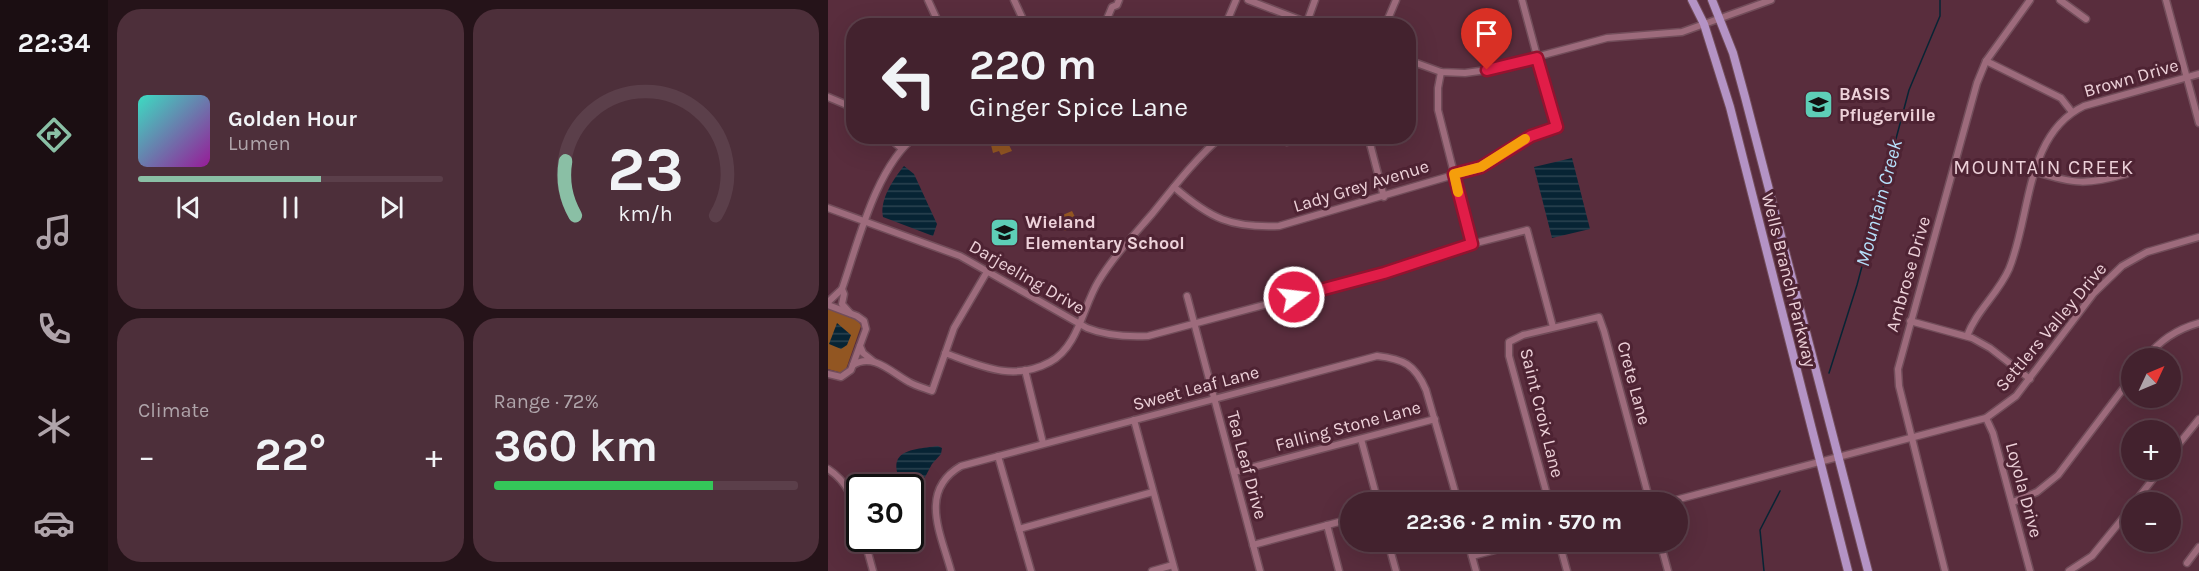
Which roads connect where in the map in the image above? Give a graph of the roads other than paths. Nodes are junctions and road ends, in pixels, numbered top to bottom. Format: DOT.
graph roads {
  1 [pos="928,0"];
  2 [pos="1014,0"];
  3 [pos="1119,0"];
  4 [pos="1236,0"];
  5 [pos="1248,0"];
  6 [pos="1315,0"];
  7 [pos="1396,0"];
  8 [pos="1522,0"];
  9 [pos="1692,0"];
  10 [pos="1712,0"];
  11 [pos="1771,0"];
  12 [pos="2030,0"];
  13 [pos="2060,0"];
  14 [pos="2166,0"];
  15 [pos="1112,3"];
  16 [pos="936,18"];
  17 [pos="1022,18"];
  18 [pos="1107,18"];
  19 [pos="1229,18"];
  20 [pos="1292,18"];
  21 [pos="1308,18"];
  22 [pos="1388,18"];
  23 [pos="1720,19"];
  24 [pos="2086,19"];
  25 [pos="1704,24"];
  26 [pos="1537,58"];
  27 [pos="1986,61"];
  28 [pos="1416,63"];
  29 [pos="1441,72"];
  30 [pos="2199,74"];
  31 [pos="2187,78"];
  32 [pos="828,97"];
  33 [pos="846,105"];
  34 [pos="2072,112"];
  35 [pos="2199,123"];
  36 [pos="896,144"];
  37 [pos="906,144"];
  38 [pos="1213,144"];
  39 [pos="1370,144"];
  40 [pos="901,148"];
  41 [pos="2036,172"];
  42 [pos="1454,174"];
  43 [pos="2126,174"];
  44 [pos="1174,187"];
  45 [pos="1384,197"];
  46 [pos="828,208"];
  47 [pos="866,222"];
  48 [pos="2199,237"];
  49 [pos="1472,244"];
  50 [pos="988,270"];
  51 [pos="842,290"];
  52 [pos="1187,296"];
  53 [pos="828,303"];
  54 [pos="850,313"];
  55 [pos="1910,321"];
  56 [pos="2199,323"];
  57 [pos="1194,324"];
  58 [pos="1078,325"];
  59 [pos="1553,327"];
  60 [pos="1967,336"];
  61 [pos="860,345"];
  62 [pos="2155,348"];
  63 [pos="945,353"];
  64 [pos="873,361"];
  65 [pos="853,365"];
  66 [pos="1025,370"];
  67 [pos="828,374"];
  68 [pos="2030,379"];
  69 [pos="2121,392"];
  70 [pos="1214,398"];
  71 [pos="1986,418"];
  72 [pos="1435,419"];
  73 [pos="2199,419"];
  74 [pos="1134,420"];
  75 [pos="1912,438"];
  76 [pos="1361,439"];
  77 [pos="2181,441"];
  78 [pos="1043,443"];
  79 [pos="998,456"];
  80 [pos="1838,457"];
  81 [pos="1820,462"];
  82 [pos="828,469"];
  83 [pos="1234,472"];
  84 [pos="2152,480"];
  85 [pos="846,485"];
  86 [pos="1153,492"];
  87 [pos="1375,492"];
  88 [pos="1455,492"];
  89 [pos="1546,492"];
  90 [pos="1647,492"];
  91 [pos="2143,492"];
  92 [pos="1688,497"];
  93 [pos="2013,502"];
  94 [pos="2121,520"];
  95 [pos="1340,522"];
  96 [pos="1327,525"];
  97 [pos="1019,529"];
  98 [pos="1253,545"];
  99 [pos="2199,547"];
  100 [pos="868,552"];
  101 [pos="1391,552"];
  102 [pos="1471,552"];
  103 [pos="1487,552"];
  104 [pos="1562,552"];
  105 [pos="1663,552"];
  106 [pos="1472,556"];
  107 [pos="2187,563"];
  108 [pos="1174,568"];
  109 [pos="873,571"];
  110 [pos="951,571"];
  111 [pos="1031,571"];
  112 [pos="1152,571"];
  113 [pos="1260,571"];
  114 [pos="1339,571"];
  115 [pos="1396,571"];
  116 [pos="1476,571"];
  117 [pos="1567,571"];
  118 [pos="1668,571"];
  119 [pos="1848,571"];
  120 [pos="1868,571"];
  121 [pos="1946,571"];
  122 [pos="2030,571"];
  123 [pos="2069,571"];
  1 -- 16 [label="street"];
  2 -- 17 [label="street"];
  3 -- 15 [label="street"];
  4 -- 19 [label="street"];
  5 -- 20 [label="street"];
  6 -- 21 [label="street"];
  7 -- 22 [label="street"];
  8 -- 26 [label="street"];
  9 -- 25 [label="main road, Wells Branch Parkway"];
  10 -- 23 [label="main road, Wells Branch Parkway"];
  11 -- 23 [label="street"];
  12 -- 27 [label="street, Ambrose Drive"];
  13 -- 24 [label="street"];
  14 -- 31 [label="street"];
  15 -- 18 [label="street"];
  23 -- 25 [label="street"];
  23 -- 80 [label="main road, Wells Branch Parkway"];
  25 -- 26 [label="street"];
  25 -- 81 [label="main road, Wells Branch Parkway"];
  26 -- 29 [label="street"];
  26 -- 42 [label="street, Lady Grey Avenue"];
  27 -- 34 [label="street"];
  27 -- 55 [label="street, Ambrose Drive"];
  28 -- 29 [label="street"];
  29 -- 42 [label="street"];
  30 -- 31 [label="street, Brown Drive"];
  31 -- 34 [label="street, Brown Drive"];
  31 -- 35 [label="street"];
  32 -- 33 [label="street"];
  34 -- 41 [label="street, Brown Drive"];
  36 -- 40 [label="street"];
  37 -- 40 [label="street"];
  38 -- 44 [label="street"];
  39 -- 45 [label="street"];
  40 -- 47 [label="street"];
  41 -- 43 [label="street"];
  41 -- 60 [label="street, Brown Drive"];
  42 -- 45 [label="street, Lady Grey Avenue"];
  42 -- 49 [label="street"];
  44 -- 45 [label="street, Lady Grey Avenue"];
  44 -- 58 [label="street"];
  46 -- 47 [label="street, Darjeeling Drive"];
  47 -- 50 [label="street, Darjeeling Drive"];
  47 -- 51 [label="street"];
  48 -- 68 [label="street, Settlers Valley Drive"];
  49 -- 57 [label="street, Darjeeling Drive"];
  49 -- 59 [label="street, Darjeeling Drive"];
  50 -- 58 [label="street, Darjeeling Drive"];
  50 -- 63 [label="street"];
  51 -- 53 [label="street"];
  51 -- 54 [label="street"];
  52 -- 57 [label="street, Tea Leaf Drive"];
  53 -- 54 [label="street"];
  54 -- 61 [label="street"];
  55 -- 60 [label="street"];
  55 -- 75 [label="street, Ambrose Drive"];
  56 -- 62 [label="street"];
  57 -- 58 [label="street, Darjeeling Drive"];
  57 -- 70 [label="street, Tea Leaf Drive"];
  58 -- 66 [label="street"];
  59 -- 89 [label="street, Saint Croix Lane"];
  59 -- 90 [label="street, Crete Lane"];
  60 -- 68 [label="street"];
  61 -- 64 [label="street"];
  61 -- 65 [label="street"];
  63 -- 64 [label="street"];
  63 -- 66 [label="street"];
  64 -- 65 [label="street"];
  65 -- 67 [label="street"];
  66 -- 78 [label="street"];
  68 -- 71 [label="street, Settlers Valley Drive"];
  69 -- 93 [label="street"];
  70 -- 72 [label="street, Sweet Leaf Lane"];
  70 -- 74 [label="street, Sweet Leaf Lane"];
  70 -- 83 [label="street, Tea Leaf Drive"];
  71 -- 75 [label="street, Settlers Valley Drive"];
  71 -- 93 [label="street, Loyola Drive"];
  72 -- 76 [label="street, Falling Stone Lane"];
  72 -- 88 [label="street, Sweet Leaf Lane"];
  73 -- 77 [label="street"];
  74 -- 78 [label="street, Sweet Leaf Lane"];
  74 -- 86 [label="street"];
  75 -- 80 [label="street, Settlers Valley Drive"];
  75 -- 121 [label="street, Ambrose Drive"];
  76 -- 83 [label="street, Falling Stone Lane"];
  76 -- 87 [label="street"];
  78 -- 79 [label="street, Sweet Leaf Lane"];
  79 -- 97 [label="street"];
  79 -- 110 [label="street, Sweet Leaf Lane"];
  80 -- 81 [label="street, Settlers Valley Drive"];
  80 -- 120 [label="main road, Wells Branch Parkway"];
  81 -- 92 [label="street, Settlers Valley Drive"];
  81 -- 119 [label="main road, Wells Branch Parkway"];
  82 -- 85 [label="street"];
  83 -- 98 [label="street, Tea Leaf Drive"];
  84 -- 91 [label="street"];
  86 -- 97 [label="street"];
  86 -- 108 [label="street"];
  93 -- 122 [label="street, Loyola Drive"];
  94 -- 123 [label="street"];
  95 -- 96 [label="street"];
  96 -- 98 [label="street"];
  96 -- 114 [label="street"];
  97 -- 111 [label="street"];
  98 -- 113 [label="street, Tea Leaf Drive"];
  99 -- 107 [label="street"];
  100 -- 109 [label="street"];
  101 -- 115 [label="street"];
  102 -- 106 [label="street"];
  103 -- 106 [label="street"];
  104 -- 117 [label="street"];
  105 -- 118 [label="street"];
  106 -- 116 [label="street"];
  108 -- 112 [label="street"];
}
